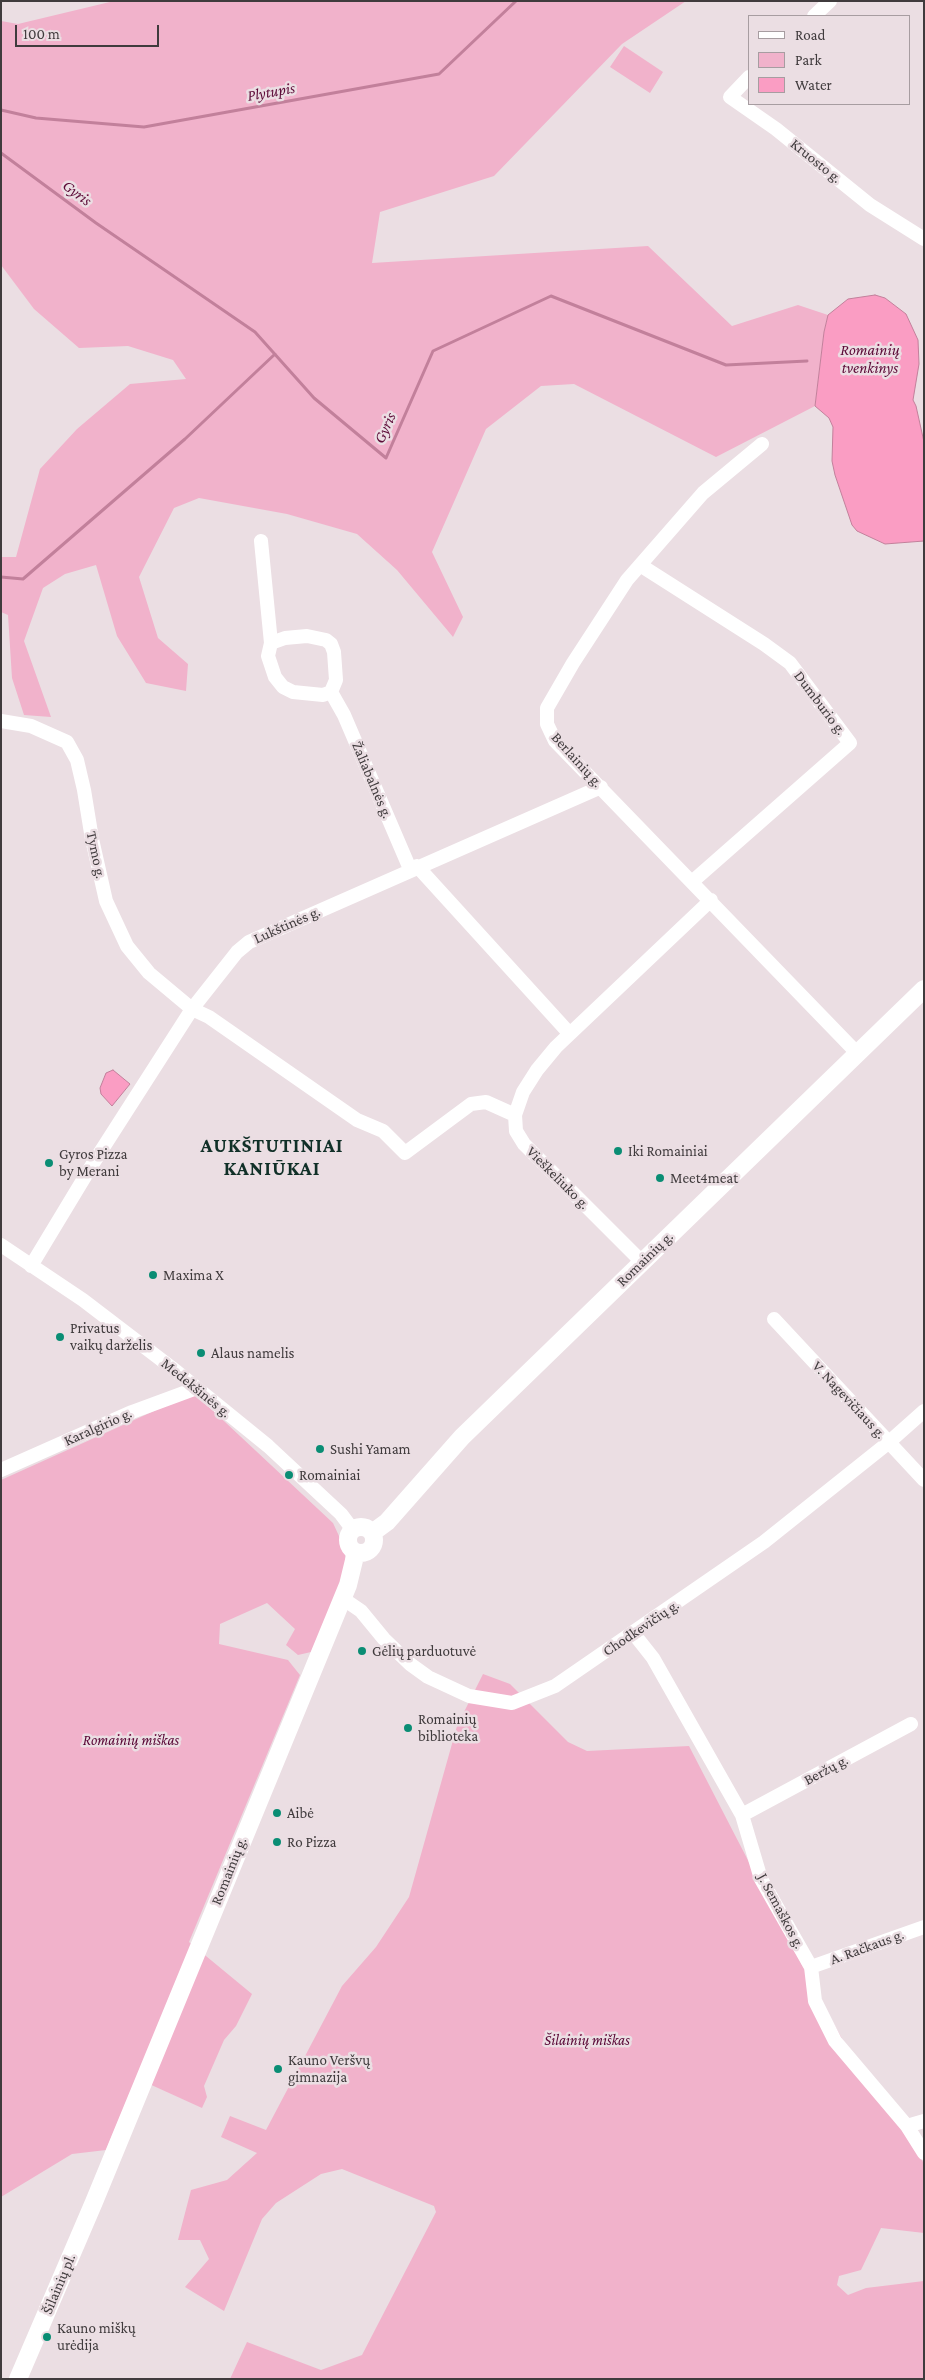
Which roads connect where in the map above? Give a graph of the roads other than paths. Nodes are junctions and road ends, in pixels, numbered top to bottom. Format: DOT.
graph roads {
  1 [pos="830,1"];
  2 [pos="815,15"];
  3 [pos="748,78"];
  4 [pos="924,239"];
  5 [pos="762,444"];
  6 [pos="261,541"];
  7 [pos="640,565"];
  8 [pos="271,643"];
  9 [pos="331,692"];
  10 [pos="1,721"];
  11 [pos="601,787"];
  12 [pos="414,868"];
  13 [pos="693,881"];
  14 [pos="711,900"];
  15 [pos="921,997"];
  16 [pos="192,1010"];
  17 [pos="569,1033"];
  18 [pos="858,1054"];
  19 [pos="515,1115"];
  20 [pos="1,1245"];
  21 [pos="642,1262"];
  22 [pos="31,1266"];
  23 [pos="774,1319"];
  24 [pos="197,1388"];
  25 [pos="924,1411"];
  26 [pos="888,1442"];
  27 [pos="1,1470"];
  28 [pos="924,1480"];
  29 [pos="353,1530"];
  30 [pos="372,1534"];
  31 [pos="356,1552"];
  32 [pos="342,1598"];
  33 [pos="634,1634"];
  34 [pos="911,1724"];
  35 [pos="742,1815"];
  36 [pos="924,1926"];
  37 [pos="811,1967"];
  38 [pos="924,2121"];
  39 [pos="907,2126"];
  40 [pos="924,2153"];
  41 [pos="100,2189"];
  42 [pos="18,2379"];
  1 -- 2 [label="street"];
  3 -- 4 [label="street, Kruosto g."];
  5 -- 7 [label="street, Berlainių g."];
  6 -- 8 [label="street"];
  7 -- 11 [label="street, Berlainių g."];
  7 -- 13 [label="street, Dumburio g."];
  8 -- 9 [label="street"];
  8 -- 9 [label="street"];
  9 -- 12 [label="street, Žaliabalnės g."];
  10 -- 16 [label="street, Tymo g."];
  11 -- 12 [label="street, Lukštinės g."];
  11 -- 13 [label="street, Berlainių g."];
  12 -- 16 [label="street, Lukštinės g."];
  12 -- 17 [label="street"];
  13 -- 14 [label="street, Berlainių g."];
  14 -- 17 [label="street"];
  14 -- 18 [label="street, Berlainių g."];
  15 -- 18 [label="main road, Romainių g."];
  16 -- 19 [label="street, Tymo g."];
  16 -- 22 [label="street, Lukštinės g."];
  17 -- 19 [label="street"];
  18 -- 21 [label="main road, Romainių g."];
  19 -- 21 [label="street, Vieškeliuko g."];
  20 -- 22 [label="street, Medekšinės g."];
  21 -- 30 [label="main road, Romainių g."];
  22 -- 24 [label="street, Medekšinės g."];
  23 -- 26 [label="street, V. Nagevičiaus g."];
  24 -- 27 [label="street, Karalgirio g."];
  24 -- 29 [label="street, Medekšinės g."];
  25 -- 26 [label="street, Chodkevičių g."];
  26 -- 28 [label="street, V. Nagevičiaus g."];
  26 -- 33 [label="street, Chodkevičių g."];
  29 -- 30 [label="main road"];
  29 -- 31 [label="main road"];
  30 -- 31 [label="main road"];
  31 -- 32 [label="main road, Romainių g."];
  32 -- 33 [label="street, Chodkevičių g."];
  32 -- 41 [label="main road, Romainių g."];
  33 -- 35 [label="street, J. Semaškos g."];
  34 -- 35 [label="street, Beržų g."];
  35 -- 37 [label="street, J. Semaškos g."];
  36 -- 37 [label="street, A. Račkaus g."];
  37 -- 39 [label="street, J. Semaškos g."];
  38 -- 39 [label="street"];
  39 -- 40 [label="street, J. Semaškos g."];
  41 -- 42 [label="main road, Šilainių pl."];
}
